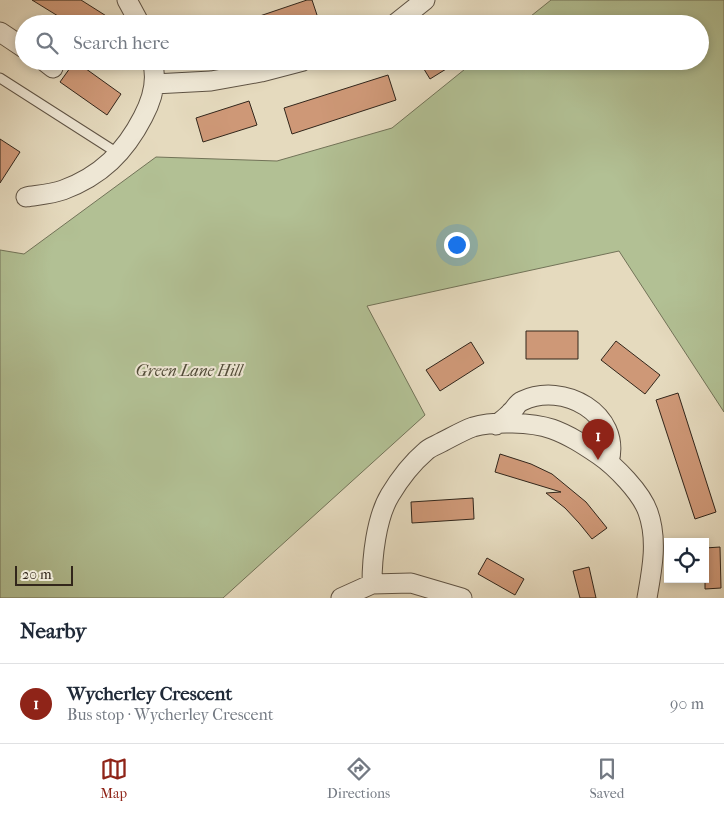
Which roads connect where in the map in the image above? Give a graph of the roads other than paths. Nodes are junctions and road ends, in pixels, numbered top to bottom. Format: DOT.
graph roads {
  1 [pos="127,0"];
  2 [pos="424,0"];
  3 [pos="135,15"];
  4 [pos="406,15"];
  5 [pos="0,32"];
  6 [pos="15,42"];
  7 [pos="153,70"];
  8 [pos="269,70"];
  9 [pos="0,78"];
  10 [pos="154,84"];
  11 [pos="119,154"];
  12 [pos="26,197"];
  13 [pos="496,425"];
  14 [pos="610,462"];
  15 [pos="372,584"];
  16 [pos="341,598"];
  17 [pos="462,598"];
  18 [pos="647,598"];
  1 -- 3 [label="street"];
  2 -- 4 [label="street"];
  5 -- 6 [label="street"];
  7 -- 10 [label="street"];
  8 -- 10 [label="street"];
  9 -- 11 [label="lane"];
  10 -- 11 [label="street"];
  11 -- 12 [label="street"];
  13 -- 14 [label="street"];
  13 -- 14 [label="street"];
  13 -- 15 [label="street"];
  14 -- 18 [label="street"];
  15 -- 16 [label="street"];
  15 -- 17 [label="street"];
}
